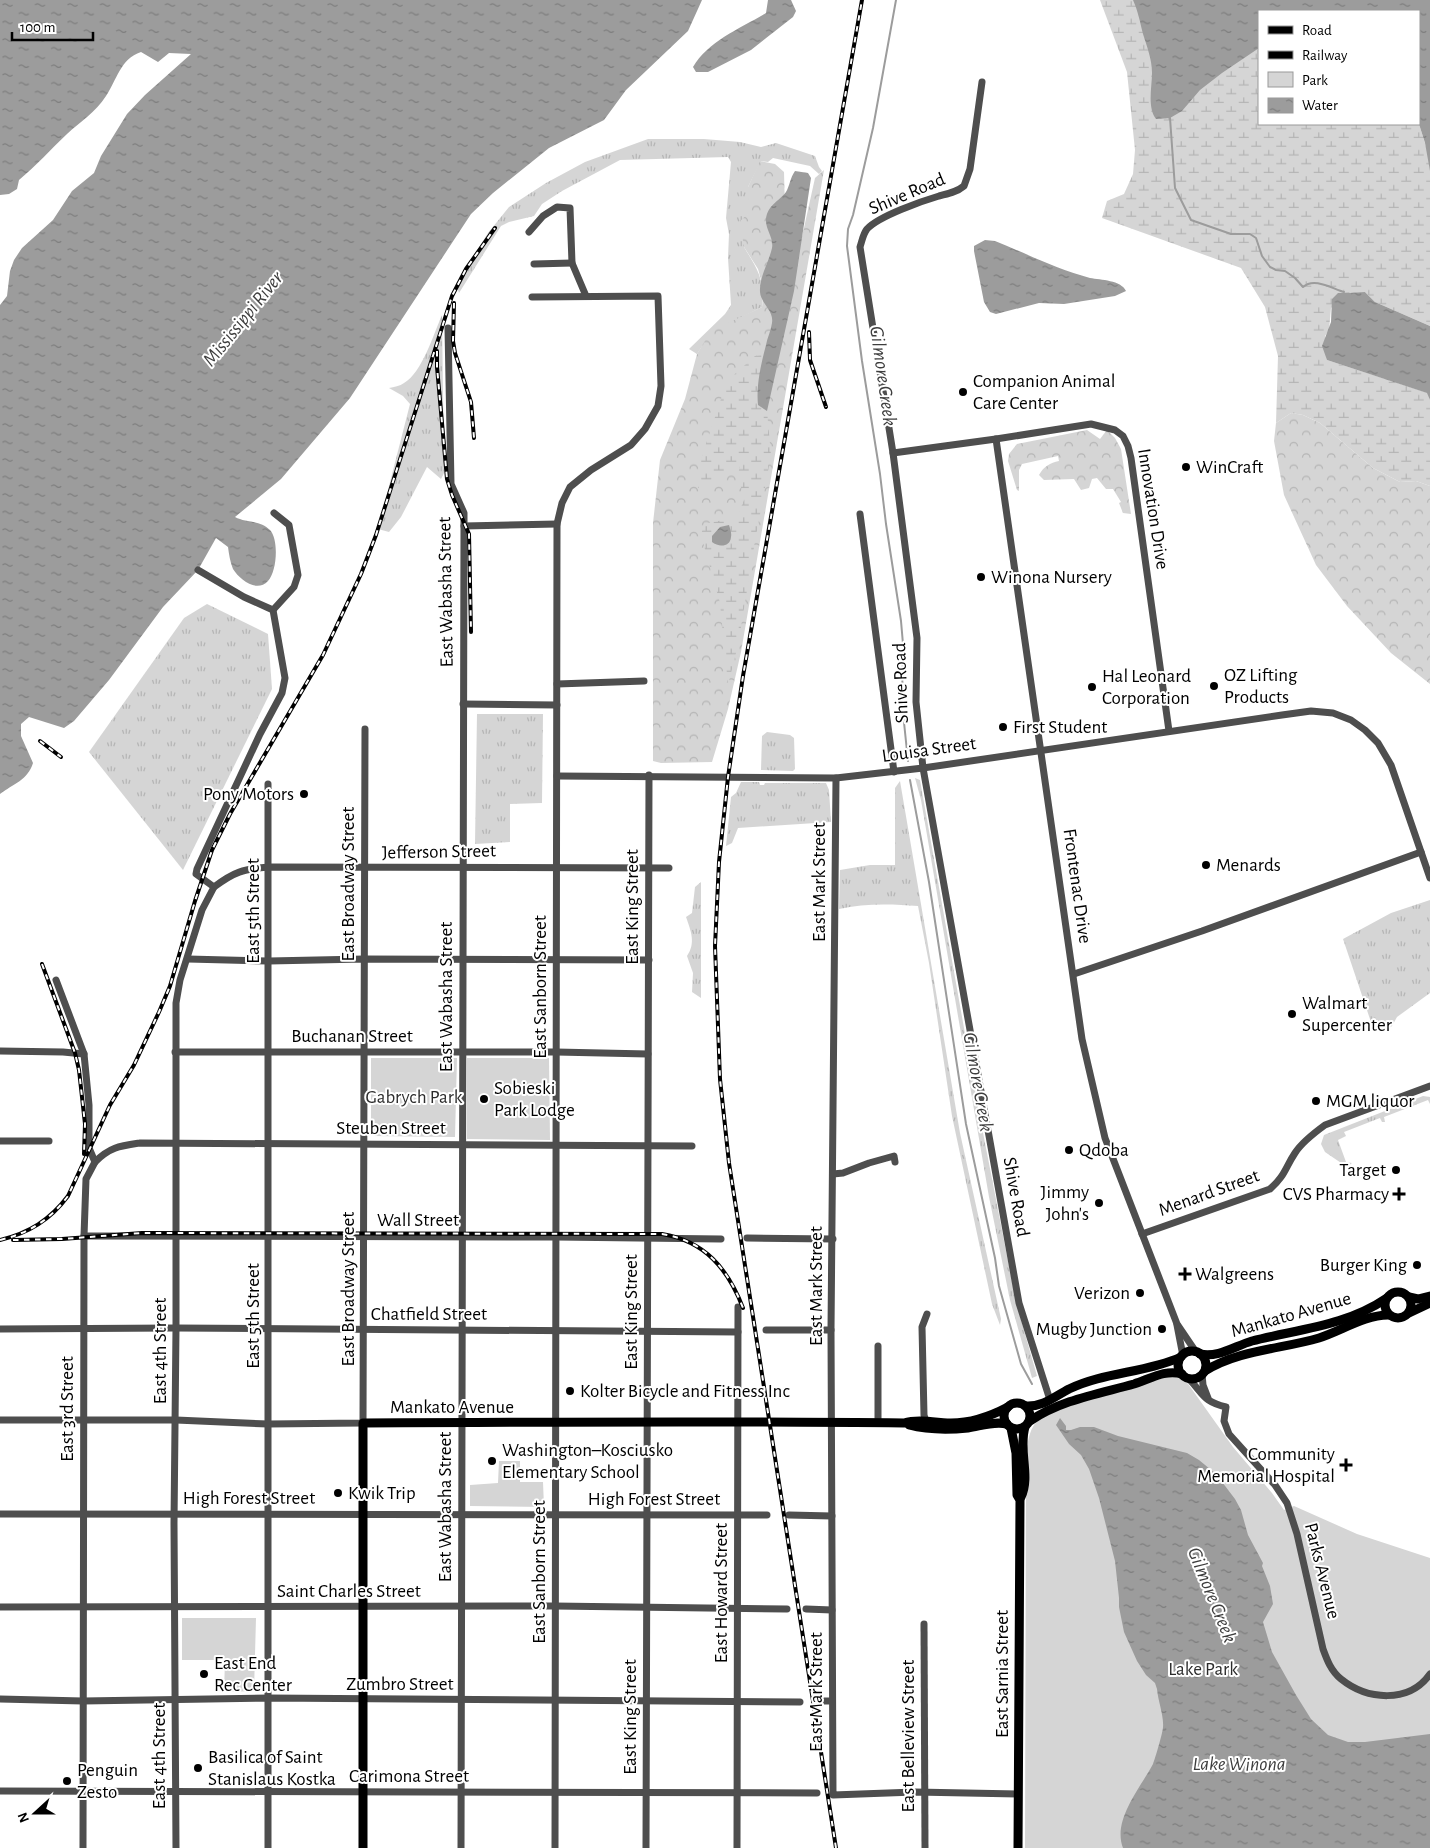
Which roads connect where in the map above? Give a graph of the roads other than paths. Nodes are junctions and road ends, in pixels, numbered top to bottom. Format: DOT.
graph roads {
  1 [pos="982,82"];
  2 [pos="529,232"];
  3 [pos="572,263"];
  4 [pos="534,264"];
  5 [pos="586,296"];
  6 [pos="532,297"];
  7 [pos="448,328"];
  8 [pos="996,439"];
  9 [pos="893,453"];
  10 [pos="274,513"];
  11 [pos="860,514"];
  12 [pos="558,524"];
  13 [pos="464,526"];
  14 [pos="198,570"];
  15 [pos="273,610"];
  16 [pos="644,681"];
  17 [pos="557,684"];
  18 [pos="463,704"];
  19 [pos="557,705"];
  20 [pos="365,729"];
  21 [pos="1169,731"];
  22 [pos="1041,750"];
  23 [pos="923,768"];
  24 [pos="894,772"];
  25 [pos="557,776"];
  26 [pos="649,776"];
  27 [pos="836,778"];
  28 [pos="268,784"];
  29 [pos="1421,852"];
  30 [pos="268,867"];
  31 [pos="557,867"];
  32 [pos="463,868"];
  33 [pos="669,868"];
  34 [pos="365,869"];
  35 [pos="649,869"];
  36 [pos="1430,878"];
  37 [pos="214,887"];
  38 [pos="188,959"];
  39 [pos="364,959"];
  40 [pos="462,960"];
  41 [pos="556,960"];
  42 [pos="648,960"];
  43 [pos="269,961"];
  44 [pos="1074,974"];
  45 [pos="56,980"];
  46 [pos="0,1052"];
  47 [pos="175,1052"];
  48 [pos="269,1052"];
  49 [pos="364,1052"];
  50 [pos="462,1052"];
  51 [pos="556,1052"];
  52 [pos="84,1054"];
  53 [pos="648,1054"];
  54 [pos="1430,1086"];
  55 [pos="0,1141"];
  56 [pos="48,1141"];
  57 [pos="175,1143"];
  58 [pos="268,1144"];
  59 [pos="462,1144"];
  60 [pos="364,1145"];
  61 [pos="648,1145"];
  62 [pos="555,1146"];
  63 [pos="692,1146"];
  64 [pos="95,1162"];
  65 [pos="895,1162"];
  66 [pos="833,1174"];
  67 [pos="1142,1234"];
  68 [pos="84,1236"];
  69 [pos="175,1236"];
  70 [pos="269,1236"];
  71 [pos="364,1236"];
  72 [pos="462,1236"];
  73 [pos="556,1236"];
  74 [pos="648,1238"];
  75 [pos="721,1238"];
  76 [pos="747,1238"];
  77 [pos="832,1238"];
  78 [pos="1430,1296"];
  79 [pos="1387,1298"];
  80 [pos="1409,1298"];
  81 [pos="1430,1304"];
  82 [pos="738,1308"];
  83 [pos="1409,1313"];
  84 [pos="927,1314"];
  85 [pos="1388,1315"];
  86 [pos="1177,1324"];
  87 [pos="176,1328"];
  88 [pos="0,1329"];
  89 [pos="84,1329"];
  90 [pos="269,1329"];
  91 [pos="364,1329"];
  92 [pos="461,1330"];
  93 [pos="766,1330"];
  94 [pos="831,1330"];
  95 [pos="556,1331"];
  96 [pos="647,1331"];
  97 [pos="738,1332"];
  98 [pos="878,1346"];
  99 [pos="1198,1353"];
  100 [pos="1182,1356"];
  101 [pos="1204,1373"];
  102 [pos="1185,1376"];
  103 [pos="1050,1400"];
  104 [pos="1208,1401"];
  105 [pos="1026,1406"];
  106 [pos="1008,1407"];
  107 [pos="0,1420"];
  108 [pos="84,1420"];
  109 [pos="176,1420"];
  110 [pos="647,1421"];
  111 [pos="462,1422"];
  112 [pos="832,1422"];
  113 [pos="926,1422"];
  114 [pos="364,1423"];
  115 [pos="556,1423"];
  116 [pos="738,1423"];
  117 [pos="878,1423"];
  118 [pos="904,1423"];
  119 [pos="268,1424"];
  120 [pos="1027,1424"];
  121 [pos="1009,1426"];
  122 [pos="1020,1500"];
  123 [pos="0,1514"];
  124 [pos="84,1514"];
  125 [pos="175,1514"];
  126 [pos="268,1514"];
  127 [pos="363,1515"];
  128 [pos="461,1515"];
  129 [pos="555,1515"];
  130 [pos="647,1515"];
  131 [pos="738,1515"];
  132 [pos="767,1515"];
  133 [pos="789,1515"];
  134 [pos="832,1516"];
  135 [pos="0,1606"];
  136 [pos="83,1606"];
  137 [pos="554,1606"];
  138 [pos="175,1607"];
  139 [pos="268,1607"];
  140 [pos="363,1607"];
  141 [pos="461,1607"];
  142 [pos="647,1607"];
  143 [pos="738,1607"];
  144 [pos="787,1608"];
  145 [pos="806,1609"];
  146 [pos="832,1610"];
  147 [pos="924,1624"];
  148 [pos="1430,1674"];
  149 [pos="268,1698"];
  150 [pos="0,1699"];
  151 [pos="175,1700"];
  152 [pos="363,1700"];
  153 [pos="460,1700"];
  154 [pos="555,1700"];
  155 [pos="646,1700"];
  156 [pos="83,1701"];
  157 [pos="738,1701"];
  158 [pos="832,1701"];
  159 [pos="800,1702"];
  160 [pos="819,1702"];
  161 [pos="0,1791"];
  162 [pos="175,1792"];
  163 [pos="268,1792"];
  164 [pos="461,1792"];
  165 [pos="924,1792"];
  166 [pos="83,1793"];
  167 [pos="363,1793"];
  168 [pos="646,1793"];
  169 [pos="817,1793"];
  170 [pos="555,1794"];
  171 [pos="738,1794"];
  172 [pos="1018,1794"];
  173 [pos="83,1848"];
  174 [pos="176,1848"];
  175 [pos="268,1848"];
  176 [pos="363,1848"];
  177 [pos="461,1848"];
  178 [pos="555,1848"];
  179 [pos="646,1848"];
  180 [pos="737,1848"];
  181 [pos="925,1848"];
  182 [pos="1018,1848"];
  1 -- 9 [label="street, Shive Road"];
  2 -- 3 [label="street"];
  3 -- 4 [label="street"];
  3 -- 5 [label="street"];
  5 -- 6 [label="street, East Sanborn Street"];
  5 -- 12 [label="street, East Sanborn Street"];
  7 -- 13 [label="street, East Wabasha Street"];
  8 -- 9 [label="street, Innovation Drive"];
  8 -- 21 [label="street, Innovation Drive"];
  8 -- 22 [label="street, Frontenac Drive"];
  9 -- 23 [label="street, Shive Road"];
  10 -- 15 [label="street"];
  11 -- 24 [label="street"];
  12 -- 13 [label="street"];
  12 -- 17 [label="street, East Sanborn Street"];
  13 -- 18 [label="street, East Wabasha Street"];
  14 -- 15 [label="street"];
  15 -- 37 [label="street"];
  16 -- 17 [label="street"];
  17 -- 19 [label="street, East Sanborn Street"];
  18 -- 19 [label="street"];
  18 -- 32 [label="street, East Wabasha Street"];
  19 -- 25 [label="street, East Sanborn Street"];
  20 -- 34 [label="street, East Broadway Street"];
  21 -- 22 [label="street, Louisa Street"];
  21 -- 29 [label="street, Louisa Street"];
  22 -- 23 [label="street, Louisa Street"];
  22 -- 44 [label="street, Frontenac Drive"];
  23 -- 24 [label="street, Louisa Street"];
  23 -- 103 [label="street, Shive Road"];
  24 -- 27 [label="street, Louisa Street"];
  25 -- 26 [label="street, Louisa Street"];
  25 -- 31 [label="street, East Sanborn Street"];
  26 -- 27 [label="street, Louisa Street"];
  26 -- 35 [label="street, East King Street"];
  27 -- 66 [label="street, East Mark Street"];
  28 -- 30 [label="street, East 5th Street"];
  29 -- 36 [label="street"];
  29 -- 44 [label="street"];
  30 -- 34 [label="street, Jefferson Street"];
  30 -- 37 [label="street, Jefferson Street"];
  30 -- 43 [label="street, East 5th Street"];
  31 -- 32 [label="street, Jefferson Street"];
  31 -- 35 [label="street, Jefferson Street"];
  31 -- 41 [label="street, East Sanborn Street"];
  32 -- 34 [label="street, Jefferson Street"];
  32 -- 40 [label="street, East Wabasha Street"];
  33 -- 35 [label="street, Jefferson Street"];
  34 -- 39 [label="street, East Broadway Street"];
  35 -- 42 [label="street, East King Street"];
  37 -- 38 [label="street, East 4th Street"];
  38 -- 43 [label="street"];
  38 -- 47 [label="street, East 4th Street"];
  39 -- 40 [label="street"];
  39 -- 43 [label="street"];
  39 -- 49 [label="street, East Broadway Street"];
  40 -- 41 [label="street"];
  40 -- 50 [label="street, East Wabasha Street"];
  41 -- 42 [label="street"];
  41 -- 51 [label="street, East Sanborn Street"];
  42 -- 53 [label="street, East King Street"];
  43 -- 48 [label="street, East 5th Street"];
  44 -- 67 [label="street, Frontenac Drive"];
  45 -- 52 [label="street"];
  46 -- 52 [label="street"];
  47 -- 48 [label="street, Buchanan Street"];
  47 -- 57 [label="street, East 4th Street"];
  48 -- 49 [label="street, Buchanan Street"];
  48 -- 58 [label="street, East 5th Street"];
  49 -- 50 [label="street, Buchanan Street"];
  49 -- 60 [label="street, East Broadway Street"];
  50 -- 51 [label="street, Buchanan Street"];
  50 -- 59 [label="street, East Wabasha Street"];
  51 -- 53 [label="street, Buchanan Street"];
  51 -- 62 [label="street, East Sanborn Street"];
  52 -- 64 [label="street"];
  53 -- 61 [label="street, East King Street"];
  54 -- 67 [label="street, Menard Street"];
  55 -- 56 [label="street"];
  57 -- 58 [label="street, Steuben Street"];
  57 -- 64 [label="street, Steuben Street"];
  57 -- 69 [label="street, East 4th Street"];
  58 -- 60 [label="street, Steuben Street"];
  58 -- 70 [label="street, East 5th Street"];
  59 -- 60 [label="street, Steuben Street"];
  59 -- 62 [label="street, Steuben Street"];
  59 -- 72 [label="street, East Wabasha Street"];
  60 -- 71 [label="street, East Broadway Street"];
  61 -- 62 [label="street, Steuben Street"];
  61 -- 63 [label="street, Steuben Street"];
  61 -- 74 [label="street, East King Street"];
  62 -- 73 [label="street, East Sanborn Street"];
  64 -- 68 [label="street, East 3rd Street"];
  65 -- 66 [label="street"];
  66 -- 77 [label="street, East Mark Street"];
  67 -- 86 [label="street, Frontenac Drive"];
  68 -- 69 [label="street, Wall Street"];
  68 -- 89 [label="street, East 3rd Street"];
  69 -- 70 [label="street, Wall Street"];
  69 -- 87 [label="street, East 4th Street"];
  70 -- 71 [label="street, Wall Street"];
  70 -- 90 [label="street, East 5th Street"];
  71 -- 72 [label="street, Wall Street"];
  71 -- 91 [label="street, East Broadway Street"];
  72 -- 73 [label="street, Wall Street"];
  72 -- 92 [label="street, East Wabasha Street"];
  73 -- 74 [label="street, Wall Street"];
  73 -- 95 [label="street, East Sanborn Street"];
  74 -- 75 [label="street, Wall Street"];
  74 -- 96 [label="street, East King Street"];
  76 -- 77 [label="street"];
  77 -- 94 [label="street, East Mark Street"];
  78 -- 80 [label="main road, Mankato Avenue"];
  79 -- 80 [label="main road, Mankato Avenue"];
  79 -- 85 [label="main road"];
  79 -- 99 [label="main road, Mankato Avenue"];
  80 -- 83 [label="main road"];
  81 -- 83 [label="main road, Mankato Avenue"];
  82 -- 97 [label="street, East Howard Street"];
  83 -- 85 [label="main road, Mankato Avenue"];
  84 -- 113 [label="street"];
  85 -- 101 [label="main road, Mankato Avenue"];
  86 -- 99 [label="street, Frontenac Drive"];
  86 -- 100 [label="street, Frontenac Drive"];
  87 -- 89 [label="street, Chatfield Street"];
  87 -- 90 [label="street, Chatfield Street"];
  87 -- 109 [label="street, East 4th Street"];
  88 -- 89 [label="street, Chatfield Street"];
  89 -- 108 [label="street, East 3rd Street"];
  90 -- 91 [label="street, Chatfield Street"];
  90 -- 119 [label="street, East 5th Street"];
  91 -- 92 [label="street, Chatfield Street"];
  91 -- 114 [label="street, East Broadway Street"];
  92 -- 95 [label="street, Chatfield Street"];
  92 -- 111 [label="street, East Wabasha Street"];
  93 -- 94 [label="street"];
  94 -- 112 [label="street, East Mark Street"];
  95 -- 96 [label="street, Chatfield Street"];
  95 -- 115 [label="street, East Sanborn Street"];
  96 -- 97 [label="street, Chatfield Street"];
  96 -- 110 [label="street, East King Street"];
  97 -- 116 [label="street, East Howard Street"];
  98 -- 117 [label="street"];
  99 -- 100 [label="main road, Mankato Avenue"];
  99 -- 101 [label="main road"];
  100 -- 102 [label="main road"];
  100 -- 103 [label="main road, Mankato Avenue"];
  101 -- 102 [label="main road, Mankato Avenue"];
  101 -- 104 [label="street"];
  102 -- 104 [label="street, Parks Avenue"];
  102 -- 120 [label="main road, Mankato Avenue"];
  103 -- 105 [label="main road, Mankato Avenue"];
  104 -- 148 [label="street, Parks Avenue"];
  105 -- 106 [label="main road, Mankato Avenue"];
  105 -- 120 [label="main road"];
  106 -- 113 [label="main road, Mankato Avenue"];
  106 -- 121 [label="main road"];
  107 -- 108 [label="street, Mankato Avenue"];
  108 -- 109 [label="street, Mankato Avenue"];
  108 -- 124 [label="street, East 3rd Street"];
  109 -- 119 [label="street, Mankato Avenue"];
  109 -- 125 [label="street, East 4th Street"];
  110 -- 115 [label="main road, Mankato Avenue"];
  110 -- 116 [label="main road, Mankato Avenue"];
  110 -- 130 [label="street, East King Street"];
  111 -- 114 [label="main road, Mankato Avenue"];
  111 -- 115 [label="main road, Mankato Avenue"];
  111 -- 128 [label="street, East Wabasha Street"];
  112 -- 116 [label="main road, Mankato Avenue"];
  112 -- 117 [label="main road, Mankato Avenue"];
  112 -- 134 [label="street, East Mark Street"];
  113 -- 118 [label="main road, Mankato Avenue"];
  114 -- 119 [label="street, Mankato Avenue"];
  114 -- 127 [label="main road, East Broadway Street"];
  115 -- 129 [label="street, East Sanborn Street"];
  116 -- 131 [label="street, East Howard Street"];
  117 -- 118 [label="main road, Mankato Avenue"];
  118 -- 121 [label="main road, Mankato Avenue"];
  119 -- 126 [label="street, East 5th Street"];
  120 -- 121 [label="main road, Mankato Avenue"];
  120 -- 122 [label="main road, East Sarnia Street"];
  121 -- 122 [label="main road, East Sarnia Street"];
  122 -- 172 [label="main road, East Sarnia Street"];
  123 -- 124 [label="street, High Forest Street"];
  124 -- 125 [label="street, High Forest Street"];
  124 -- 136 [label="street, East 3rd Street"];
  125 -- 126 [label="street, High Forest Street"];
  125 -- 138 [label="street, East 4th Street"];
  126 -- 127 [label="street, High Forest Street"];
  126 -- 139 [label="street, East 5th Street"];
  127 -- 128 [label="street, High Forest Street"];
  127 -- 140 [label="main road, East Broadway Street"];
  128 -- 129 [label="street, High Forest Street"];
  128 -- 141 [label="street, East Wabasha Street"];
  129 -- 130 [label="street, High Forest Street"];
  129 -- 137 [label="street, East Sanborn Street"];
  130 -- 131 [label="street, High Forest Street"];
  130 -- 142 [label="street, East King Street"];
  131 -- 132 [label="street, High Forest Street"];
  131 -- 143 [label="street, East Howard Street"];
  133 -- 134 [label="street"];
  134 -- 146 [label="street, East Mark Street"];
  135 -- 136 [label="street, Saint Charles Street"];
  136 -- 138 [label="street, Saint Charles Street"];
  136 -- 156 [label="street, East 3rd Street"];
  137 -- 141 [label="street, Saint Charles Street"];
  137 -- 142 [label="street, Saint Charles Street"];
  137 -- 154 [label="street, East Sanborn Street"];
  138 -- 139 [label="street, Saint Charles Street"];
  138 -- 151 [label="street, East 4th Street"];
  139 -- 140 [label="street, Saint Charles Street"];
  139 -- 149 [label="street, East 5th Street"];
  140 -- 141 [label="street, Saint Charles Street"];
  140 -- 152 [label="main road, East Broadway Street"];
  141 -- 153 [label="street, East Wabasha Street"];
  142 -- 143 [label="street, Saint Charles Street"];
  142 -- 155 [label="street, East King Street"];
  143 -- 144 [label="street, Saint Charles Street"];
  143 -- 157 [label="street, East Howard Street"];
  145 -- 146 [label="street"];
  146 -- 158 [label="street, East Mark Street"];
  147 -- 165 [label="street, East Belleview Street"];
  149 -- 151 [label="street, Zumbro Street"];
  149 -- 152 [label="street, Zumbro Street"];
  149 -- 163 [label="street, East 5th Street"];
  150 -- 156 [label="street, Zumbro Street"];
  151 -- 156 [label="street, Zumbro Street"];
  151 -- 162 [label="street, East 4th Street"];
  152 -- 153 [label="street, Zumbro Street"];
  152 -- 167 [label="main road, East Broadway Street"];
  153 -- 154 [label="street, Zumbro Street"];
  153 -- 164 [label="street, East Wabasha Street"];
  154 -- 155 [label="street, Zumbro Street"];
  154 -- 170 [label="street, East Sanborn Street"];
  155 -- 157 [label="street, Zumbro Street"];
  155 -- 168 [label="street, East King Street"];
  156 -- 166 [label="street, East 3rd Street"];
  157 -- 159 [label="street, Zumbro Street"];
  157 -- 171 [label="street, East Howard Street"];
  158 -- 160 [label="street"];
  158 -- 165 [label="street, East Mark Street"];
  161 -- 166 [label="street, Carimona Street"];
  162 -- 163 [label="street, Carimona Street"];
  162 -- 166 [label="street, Carimona Street"];
  162 -- 174 [label="street, East 4th Street"];
  163 -- 167 [label="street, Carimona Street"];
  163 -- 175 [label="street, East 5th Street"];
  164 -- 167 [label="street, Carimona Street"];
  164 -- 170 [label="street, Carimona Street"];
  164 -- 177 [label="street, East Wabasha Street"];
  165 -- 172 [label="street"];
  165 -- 181 [label="street, East Belleview Street"];
  166 -- 173 [label="street, East 3rd Street"];
  167 -- 176 [label="main road, East Broadway Street"];
  168 -- 170 [label="street, Carimona Street"];
  168 -- 171 [label="street, Carimona Street"];
  168 -- 179 [label="street, East King Street"];
  169 -- 171 [label="street, Carimona Street"];
  170 -- 178 [label="street, East Sanborn Street"];
  171 -- 180 [label="street, East Howard Street"];
  172 -- 182 [label="main road, East Sarnia Street"];
}
